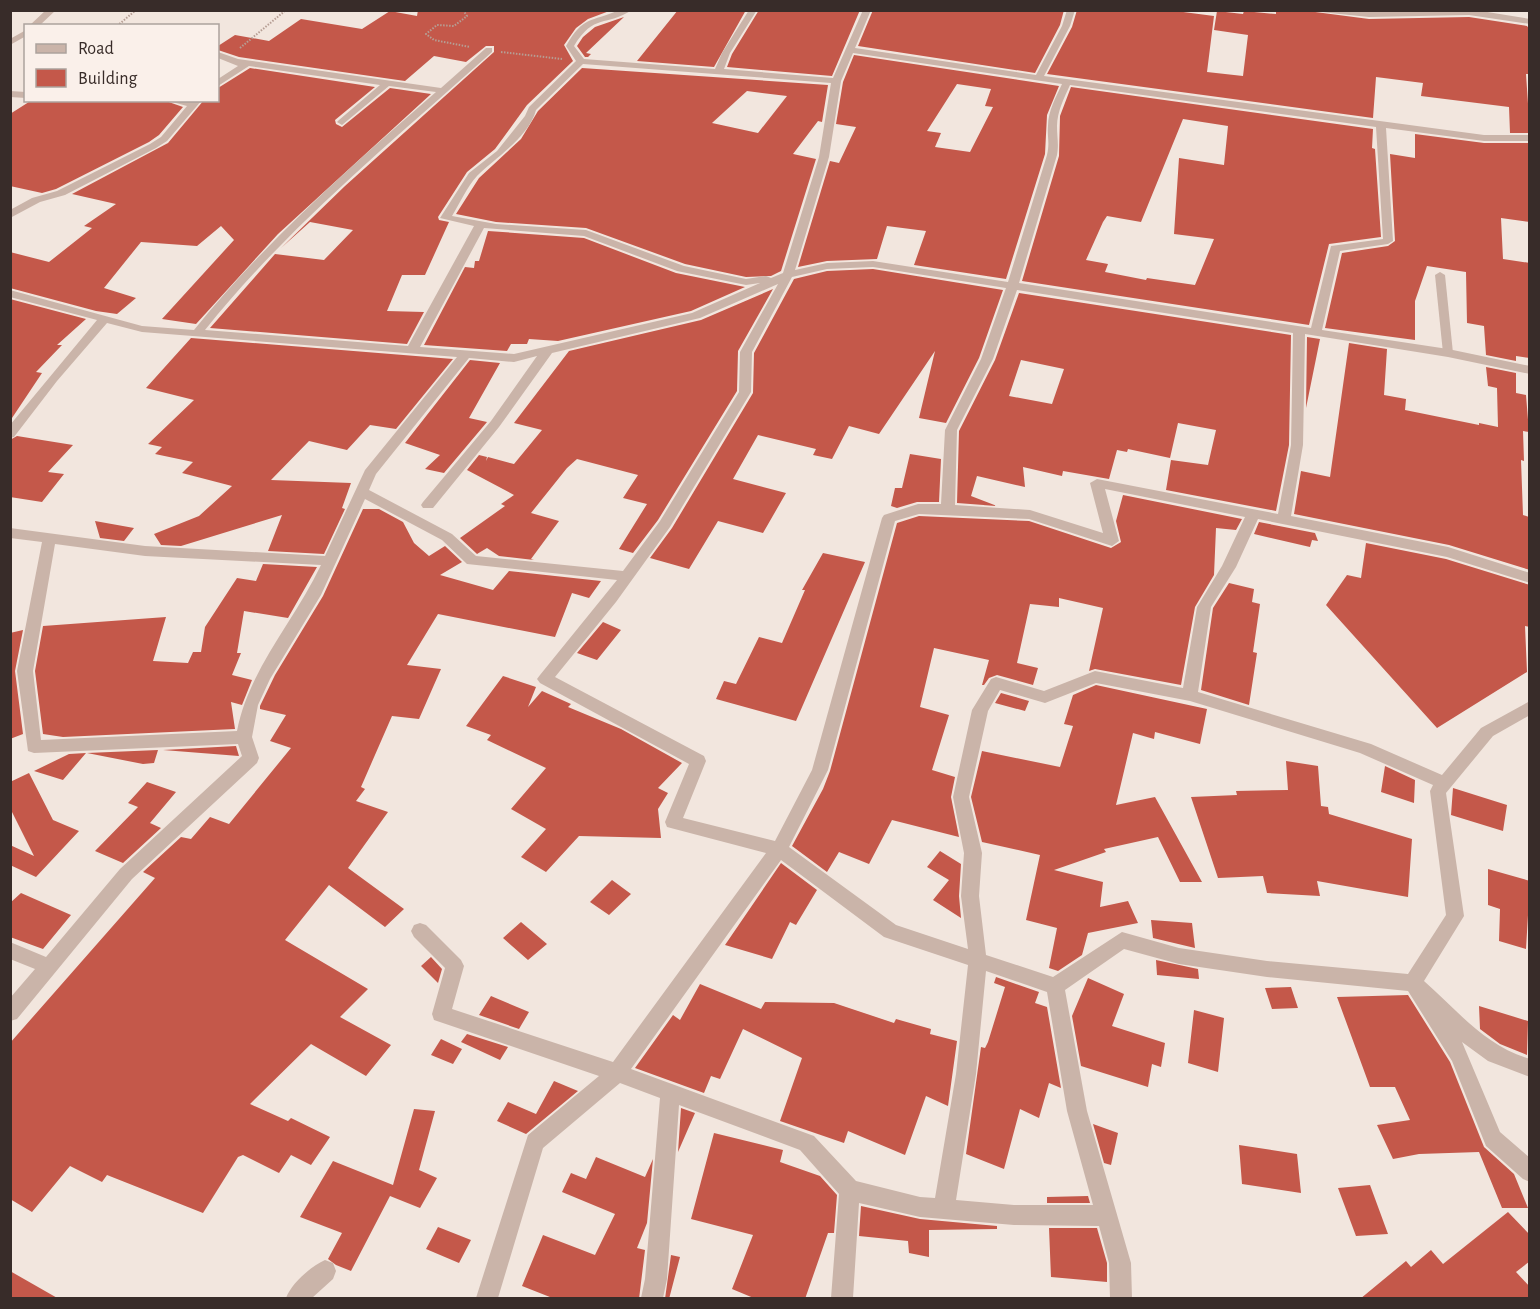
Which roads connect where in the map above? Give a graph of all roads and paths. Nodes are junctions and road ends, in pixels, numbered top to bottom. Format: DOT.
graph roads {
  1 [pos="52,10"];
  2 [pos="136,10"];
  3 [pos="286,10"];
  4 [pos="628,10"];
  5 [pos="753,10"];
  6 [pos="867,10"];
  7 [pos="1071,10"];
  8 [pos="1306,10"];
  9 [pos="1472,11"];
  10 [pos="1404,12"];
  11 [pos="1530,22"];
  12 [pos="35,24"];
  13 [pos="119,24"];
  14 [pos="20,36"];
  15 [pos="10,43"];
  16 [pos="489,50"];
  17 [pos="850,50"];
  18 [pos="219,55"];
  19 [pos="228,57"];
  20 [pos="581,61"];
  21 [pos="239,62"];
  22 [pos="719,70"];
  23 [pos="1039,77"];
  24 [pos="837,81"];
  25 [pos="1067,81"];
  26 [pos="219,82"];
  27 [pos="387,83"];
  28 [pos="445,91"];
  29 [pos="196,103"];
  30 [pos="342,122"];
  31 [pos="1381,124"];
  32 [pos="1530,138"];
  33 [pos="10,215"];
  34 [pos="481,224"];
  35 [pos="788,275"];
  36 [pos="1440,275"];
  37 [pos="1011,286"];
  38 [pos="10,293"];
  39 [pos="103,320"];
  40 [pos="1299,330"];
  41 [pos="197,333"];
  42 [pos="1316,333"];
  43 [pos="412,350"];
  44 [pos="547,351"];
  45 [pos="466,354"];
  46 [pos="1448,354"];
  47 [pos="1529,370"];
  48 [pos="1530,377"];
  49 [pos="10,434"];
  50 [pos="362,492"];
  51 [pos="428,505"];
  52 [pos="948,510"];
  53 [pos="1253,515"];
  54 [pos="1283,521"];
  55 [pos="10,533"];
  56 [pos="48,544"];
  57 [pos="330,561"];
  58 [pos="627,576"];
  59 [pos="1530,578"];
  60 [pos="1190,695"];
  61 [pos="1530,707"];
  62 [pos="244,737"];
  63 [pos="1444,783"];
  64 [pos="779,849"];
  65 [pos="420,931"];
  66 [pos="10,951"];
  67 [pos="978,960"];
  68 [pos="50,967"];
  69 [pos="1413,982"];
  70 [pos="1055,986"];
  71 [pos="10,1012"];
  72 [pos="1530,1068"];
  73 [pos="617,1072"];
  74 [pos="670,1093"];
  75 [pos="1530,1173"];
  76 [pos="850,1190"];
  77 [pos="944,1209"];
  78 [pos="1107,1216"];
  79 [pos="325,1271"];
  80 [pos="297,1299"];
  81 [pos="488,1299"];
  82 [pos="652,1299"];
  83 [pos="842,1299"];
  84 [pos="1121,1299"];
  1 -- 12 [label="street"];
  2 -- 13 [label="path"];
  3 -- 19 [label="path"];
  4 -- 20 [label="street"];
  5 -- 22 [label="street"];
  6 -- 17 [label="street"];
  7 -- 23 [label="street"];
  8 -- 10 [label="street"];
  9 -- 10 [label="street"];
  9 -- 11 [label="street"];
  14 -- 15 [label="street"];
  16 -- 28 [label="street"];
  17 -- 23 [label="street"];
  17 -- 24 [label="street"];
  18 -- 19 [label="street"];
  19 -- 21 [label="street"];
  20 -- 22 [label="street"];
  20 -- 34 [label="street"];
  21 -- 26 [label="street"];
  21 -- 27 [label="street"];
  22 -- 24 [label="street"];
  23 -- 25 [label="street"];
  24 -- 35 [label="street"];
  25 -- 31 [label="street"];
  25 -- 37 [label="street"];
  27 -- 28 [label="street"];
  27 -- 30 [label="street"];
  28 -- 41 [label="street"];
  29 -- 33 [label="street"];
  31 -- 32 [label="street"];
  31 -- 42 [label="street"];
  34 -- 35 [label="street"];
  34 -- 43 [label="street"];
  35 -- 37 [label="street"];
  35 -- 44 [label="street"];
  35 -- 58 [label="street"];
  36 -- 46 [label="lane"];
  37 -- 40 [label="street"];
  37 -- 52 [label="street"];
  38 -- 39 [label="street"];
  39 -- 41 [label="street"];
  39 -- 49 [label="street"];
  40 -- 42 [label="street"];
  40 -- 54 [label="street"];
  41 -- 43 [label="street"];
  42 -- 46 [label="street"];
  43 -- 45 [label="street"];
  44 -- 45 [label="street"];
  44 -- 51 [label="street"];
  45 -- 50 [label="street"];
  46 -- 47 [label="street"];
  47 -- 48 [label="street"];
  50 -- 57 [label="street"];
  50 -- 58 [label="street"];
  52 -- 53 [label="street"];
  52 -- 64 [label="street"];
  53 -- 54 [label="street"];
  53 -- 60 [label="street"];
  54 -- 59 [label="street"];
  55 -- 57 [label="street"];
  56 -- 62 [label="street"];
  57 -- 62 [label="street"];
  58 -- 64 [label="street"];
  60 -- 63 [label="street"];
  60 -- 67 [label="street"];
  61 -- 63 [label="street"];
  62 -- 68 [label="street"];
  63 -- 69 [label="street"];
  64 -- 67 [label="street"];
  64 -- 73 [label="street"];
  65 -- 73 [label="street"];
  66 -- 68 [label="street"];
  67 -- 70 [label="street"];
  67 -- 77 [label="street"];
  68 -- 71 [label="street"];
  69 -- 70 [label="street"];
  69 -- 72 [label="street"];
  69 -- 75 [label="street"];
  70 -- 78 [label="street"];
  73 -- 74 [label="street"];
  73 -- 81 [label="street"];
  74 -- 76 [label="street"];
  74 -- 82 [label="street"];
  76 -- 77 [label="street"];
  76 -- 83 [label="street"];
  77 -- 78 [label="street"];
  78 -- 84 [label="street"];
  79 -- 80 [label="street"];
}
